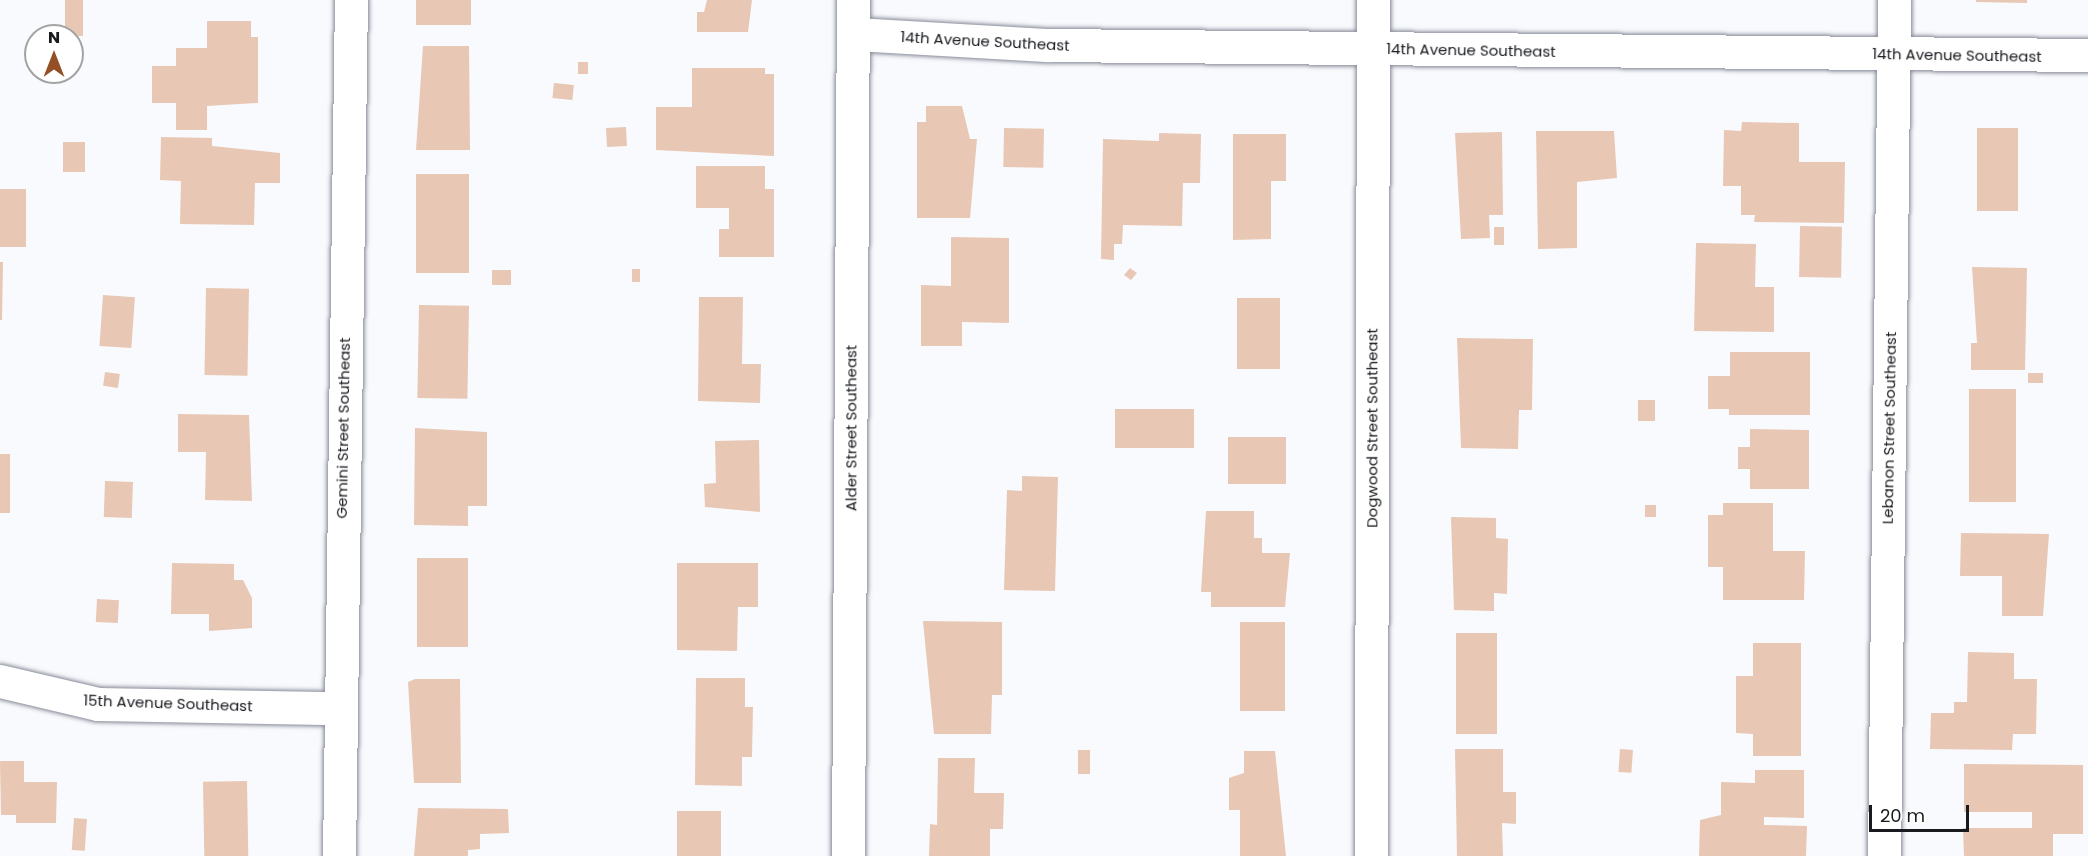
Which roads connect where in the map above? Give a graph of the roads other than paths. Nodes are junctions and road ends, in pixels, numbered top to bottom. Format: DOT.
graph roads {
  1 [pos="351,0"];
  2 [pos="853,0"];
  3 [pos="1373,0"];
  4 [pos="1894,0"];
  5 [pos="854,34"];
  6 [pos="1373,48"];
  7 [pos="1893,55"];
  8 [pos="2088,55"];
  9 [pos="0,681"];
  10 [pos="338,708"];
  11 [pos="339,856"];
  12 [pos="848,856"];
  13 [pos="1371,856"];
  14 [pos="1884,856"];
  1 -- 10 [label="street, Gemini Street Southeast"];
  2 -- 5 [label="street, Alder Street Southeast"];
  3 -- 6 [label="street, Dogwood Street Southeast"];
  4 -- 7 [label="street, Lebanon Street Southeast"];
  5 -- 6 [label="street, 14th Avenue Southeast"];
  5 -- 12 [label="street, Alder Street Southeast"];
  6 -- 7 [label="street, 14th Avenue Southeast"];
  6 -- 13 [label="street, Dogwood Street Southeast"];
  7 -- 8 [label="street, 14th Avenue Southeast"];
  7 -- 14 [label="street, Lebanon Street Southeast"];
  9 -- 10 [label="street, 15th Avenue Southeast"];
  10 -- 11 [label="street, Gemini Street Southeast"];
}
